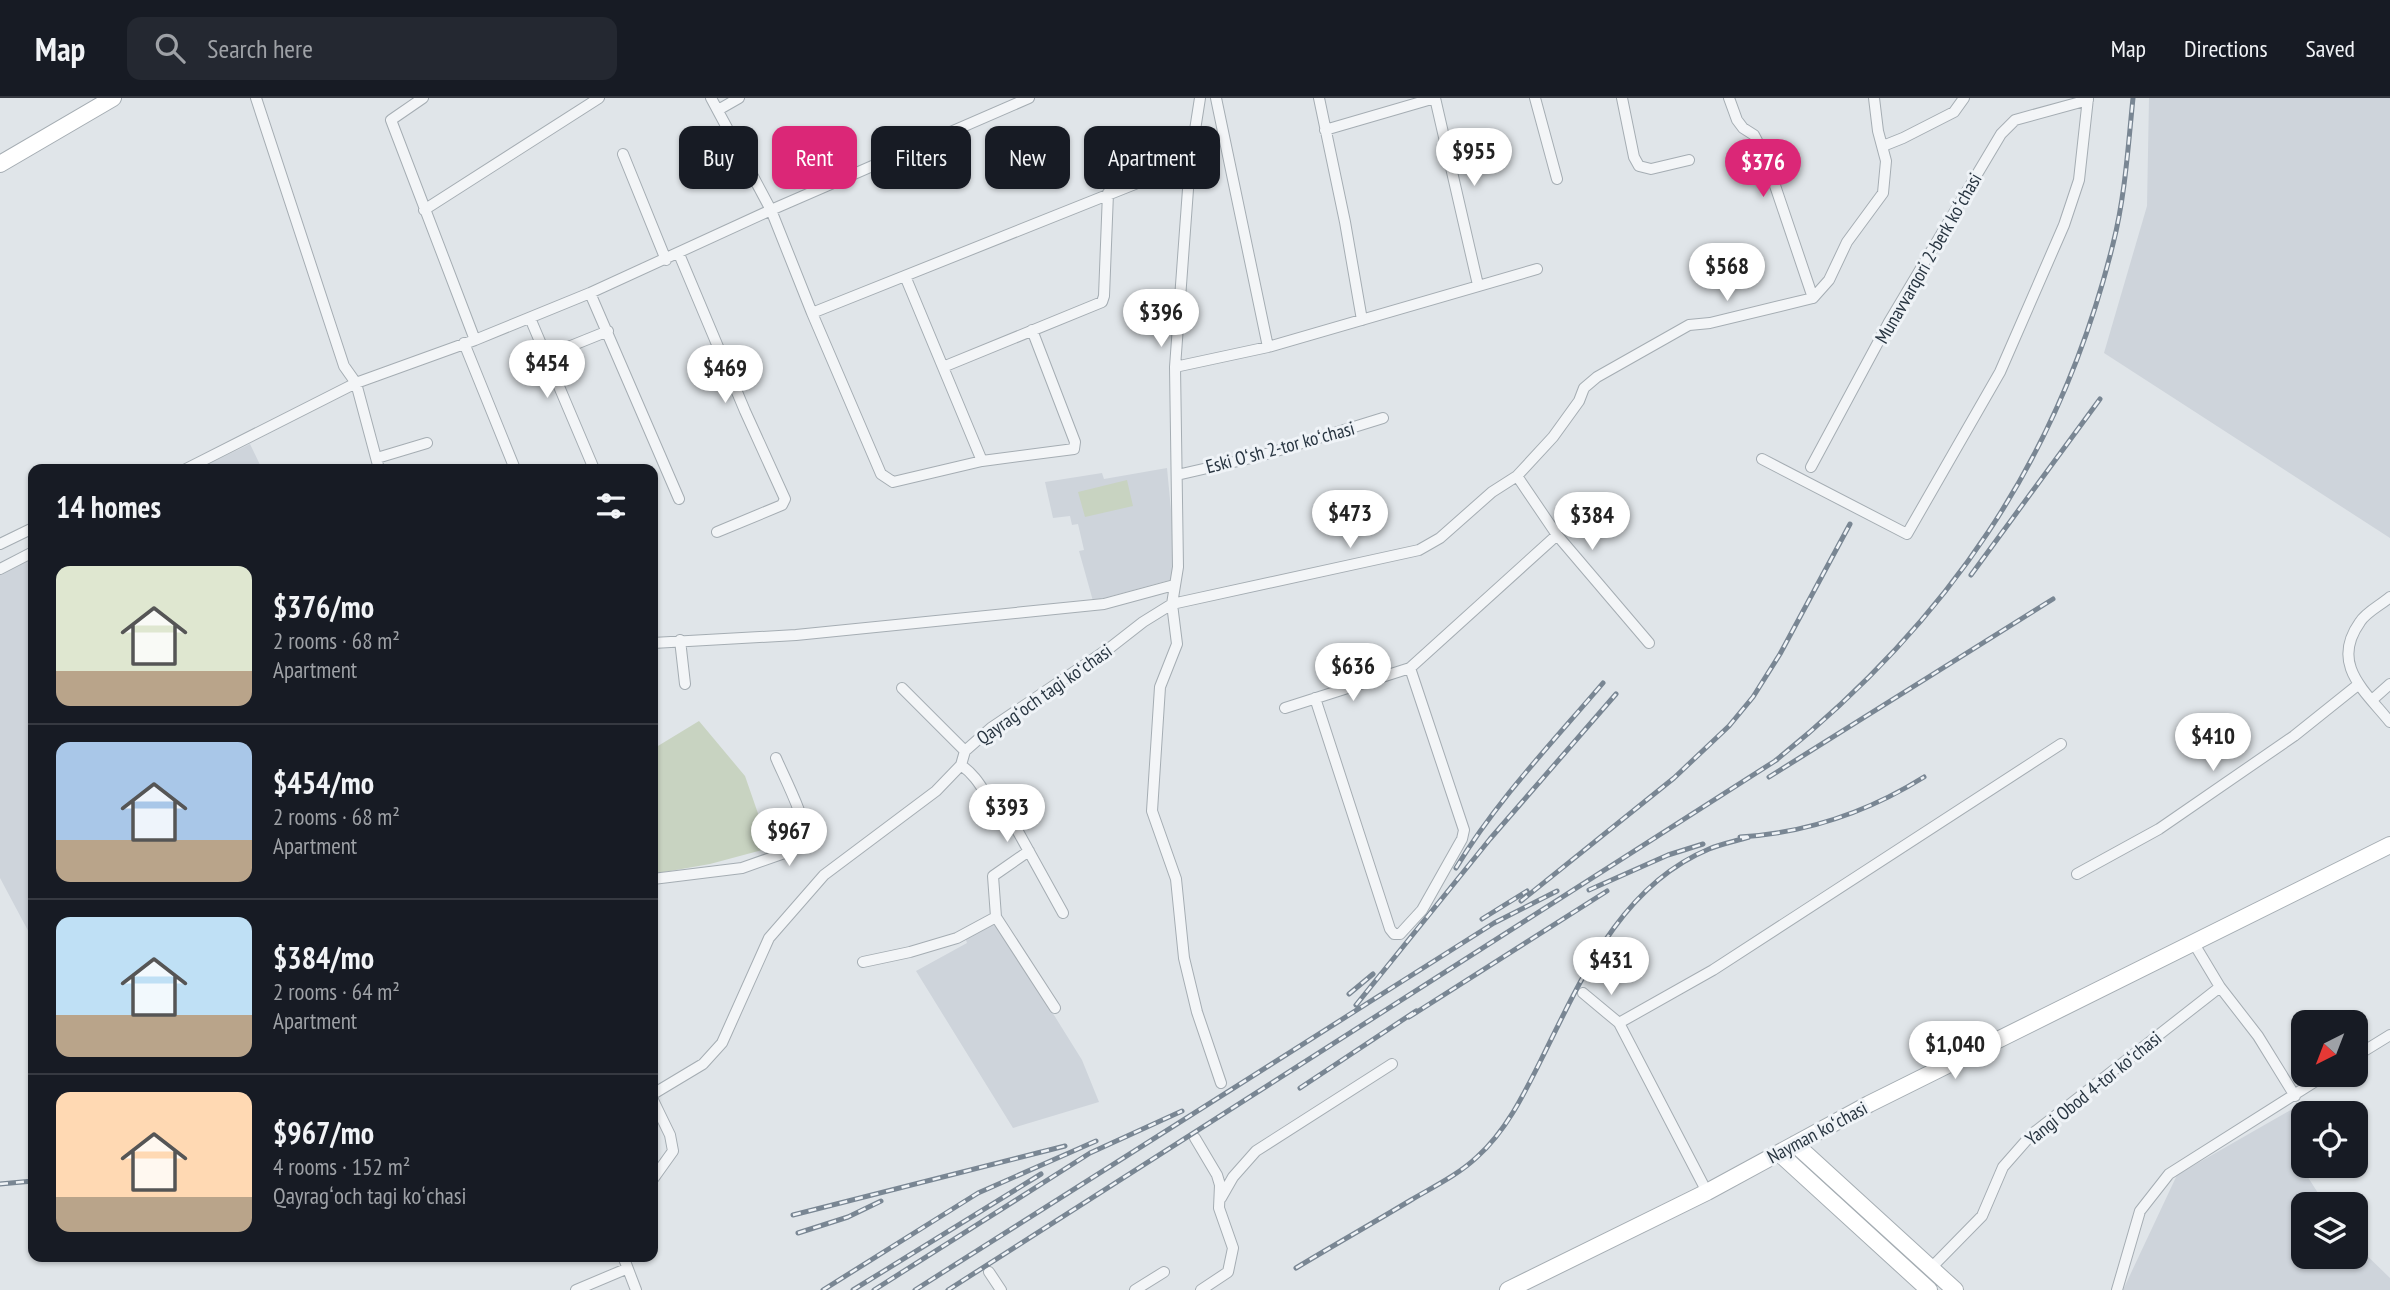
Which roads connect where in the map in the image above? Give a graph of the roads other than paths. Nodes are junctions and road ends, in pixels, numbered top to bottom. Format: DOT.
graph roads {
  1 [pos="113,98"];
  2 [pos="256,98"];
  3 [pos="423,98"];
  4 [pos="599,98"];
  5 [pos="711,98"];
  6 [pos="739,98"];
  7 [pos="1029,98"];
  8 [pos="1200,98"];
  9 [pos="1216,98"];
  10 [pos="1319,98"];
  11 [pos="1435,98"];
  12 [pos="1535,98"];
  13 [pos="1622,98"];
  14 [pos="1730,98"];
  15 [pos="1874,98"];
  16 [pos="1964,98"];
  17 [pos="2088,99"];
  18 [pos="719,110"];
  19 [pos="1196,126"];
  20 [pos="1325,130"];
  21 [pos="1883,146"];
  22 [pos="623,154"];
  23 [pos="1689,160"];
  24 [pos="0,164"];
  25 [pos="1557,179"];
  26 [pos="1119,189"];
  27 [pos="1189,189"];
  28 [pos="1108,193"];
  29 [pos="424,210"];
  30 [pos="771,210"];
  31 [pos="679,254"];
  32 [pos="666,260"];
  33 [pos="1537,269"];
  34 [pos="905,276"];
  35 [pos="1478,285"];
  36 [pos="590,293"];
  37 [pos="1813,298"];
  38 [pos="812,313"];
  39 [pos="530,318"];
  40 [pos="1362,320"];
  41 [pos="1032,330"];
  42 [pos="608,331"];
  43 [pos="470,342"];
  44 [pos="1268,347"];
  45 [pos="546,356"];
  46 [pos="943,367"];
  47 [pos="1175,368"];
  48 [pos="356,383"];
  49 [pos="1383,418"];
  50 [pos="427,443"];
  51 [pos="1762,459"];
  52 [pos="982,461"];
  53 [pos="378,463"];
  54 [pos="196,464"];
  55 [pos="512,464"];
  56 [pos="592,464"];
  57 [pos="1811,467"];
  58 [pos="1177,475"];
  59 [pos="1517,475"];
  60 [pos="679,499"];
  61 [pos="28,530"];
  62 [pos="717,531"];
  63 [pos="1557,535"];
  64 [pos="0,544"];
  65 [pos="28,555"];
  66 [pos="0,569"];
  67 [pos="1174,584"];
  68 [pos="2390,597"];
  69 [pos="1172,604"];
  70 [pos="680,640"];
  71 [pos="658,642"];
  72 [pos="1649,643"];
  73 [pos="1410,668"];
  74 [pos="685,684"];
  75 [pos="2359,684"];
  76 [pos="2390,684"];
  77 [pos="902,688"];
  78 [pos="1315,698"];
  79 [pos="2372,700"];
  80 [pos="1284,708"];
  81 [pos="2390,722"];
  82 [pos="2061,744"];
  83 [pos="965,751"];
  84 [pos="776,758"];
  85 [pos="961,765"];
  86 [pos="2390,845"];
  87 [pos="1029,851"];
  88 [pos="2077,874"];
  89 [pos="658,878"];
  90 [pos="1063,913"];
  91 [pos="996,917"];
  92 [pos="2193,942"];
  93 [pos="863,962"];
  94 [pos="2220,987"];
  95 [pos="1583,993"];
  96 [pos="1055,1008"];
  97 [pos="1619,1023"];
  98 [pos="2390,1035"];
  99 [pos="2368,1049"];
  100 [pos="1392,1063"];
  101 [pos="1221,1083"];
  102 [pos="2308,1087"];
  103 [pos="658,1091"];
  104 [pos="2295,1096"];
  105 [pos="658,1110"];
  106 [pos="1195,1138"];
  107 [pos="1795,1144"];
  108 [pos="1779,1153"];
  109 [pos="658,1172"];
  110 [pos="1707,1192"];
  111 [pos="1221,1198"];
  112 [pos="624,1262"];
  113 [pos="1931,1268"];
  114 [pos="626,1269"];
  115 [pos="989,1272"];
  116 [pos="1164,1272"];
  117 [pos="576,1290"];
  118 [pos="636,1290"];
  119 [pos="1001,1290"];
  120 [pos="1135,1290"];
  121 [pos="1201,1290"];
  122 [pos="1508,1290"];
  123 [pos="1929,1290"];
  124 [pos="1955,1290"];
  125 [pos="2117,1290"];
  1 -- 24 [label="main road"];
  2 -- 48 [label="street"];
  3 -- 29 [label="street"];
  4 -- 29 [label="street"];
  5 -- 18 [label="street"];
  6 -- 18 [label="street"];
  7 -- 30 [label="street"];
  8 -- 19 [label="street"];
  9 -- 44 [label="street"];
  10 -- 20 [label="street"];
  11 -- 20 [label="street"];
  11 -- 35 [label="street"];
  12 -- 25 [label="street"];
  13 -- 23 [label="street"];
  14 -- 37 [label="street"];
  15 -- 21 [label="street"];
  16 -- 21 [label="street"];
  17 -- 51 [label="street"];
  17 -- 57 [label="street, Munavvarqori 2-berk koʻchasi"];
  18 -- 30 [label="street"];
  20 -- 40 [label="street"];
  21 -- 37 [label="street"];
  22 -- 32 [label="street"];
  26 -- 28 [label="street"];
  27 -- 47 [label="street"];
  28 -- 34 [label="street"];
  28 -- 41 [label="street"];
  29 -- 43 [label="street"];
  30 -- 31 [label="street"];
  30 -- 38 [label="street"];
  31 -- 32 [label="street"];
  31 -- 62 [label="street"];
  32 -- 36 [label="street"];
  33 -- 35 [label="street"];
  34 -- 38 [label="street"];
  34 -- 46 [label="street"];
  35 -- 40 [label="street"];
  36 -- 39 [label="street"];
  36 -- 42 [label="street"];
  37 -- 59 [label="street, Qayragʻoch tagi koʻchasi"];
  38 -- 52 [label="street"];
  39 -- 43 [label="street"];
  39 -- 45 [label="street"];
  40 -- 44 [label="street"];
  41 -- 46 [label="street"];
  41 -- 52 [label="street"];
  42 -- 45 [label="street"];
  42 -- 60 [label="street"];
  43 -- 48 [label="street"];
  43 -- 55 [label="street"];
  44 -- 47 [label="street"];
  45 -- 56 [label="street"];
  46 -- 52 [label="street"];
  47 -- 58 [label="street"];
  48 -- 53 [label="street"];
  48 -- 54 [label="street"];
  49 -- 58 [label="street, Eski Oʻsh 2-tor koʻchasi"];
  50 -- 53 [label="street"];
  58 -- 67 [label="street"];
  59 -- 63 [label="street"];
  59 -- 69 [label="street, Qayragʻoch tagi koʻchasi"];
  61 -- 64 [label="street"];
  63 -- 72 [label="street"];
  63 -- 73 [label="street"];
  65 -- 66 [label="street"];
  67 -- 69 [label="street"];
  67 -- 70 [label="street"];
  68 -- 75 [label="street"];
  69 -- 83 [label="street, Qayragʻoch tagi koʻchasi"];
  69 -- 101 [label="street"];
  70 -- 71 [label="street"];
  70 -- 74 [label="street"];
  73 -- 78 [label="street"];
  73 -- 78 [label="street"];
  75 -- 79 [label="street"];
  75 -- 88 [label="street"];
  76 -- 79 [label="street"];
  77 -- 83 [label="street"];
  78 -- 80 [label="street"];
  79 -- 81 [label="street"];
  82 -- 97 [label="street"];
  83 -- 85 [label="street, Qayragʻoch tagi koʻchasi"];
  84 -- 89 [label="street"];
  85 -- 87 [label="street"];
  85 -- 103 [label="street, Qayragʻoch tagi koʻchasi"];
  86 -- 92 [label="main road, Nayman koʻchasi"];
  87 -- 90 [label="street"];
  87 -- 91 [label="street"];
  91 -- 93 [label="street"];
  91 -- 96 [label="street"];
  92 -- 94 [label="street"];
  92 -- 107 [label="main road, Nayman koʻchasi"];
  94 -- 104 [label="street"];
  94 -- 113 [label="street, Yangi Obod 4-tor koʻchasi"];
  95 -- 97 [label="street"];
  97 -- 110 [label="street"];
  98 -- 99 [label="street"];
  100 -- 111 [label="street"];
  102 -- 104 [label="street"];
  104 -- 125 [label="street"];
  105 -- 109 [label="street"];
  106 -- 111 [label="street"];
  107 -- 108 [label="main road, Nayman koʻchasi"];
  107 -- 113 [label="main road"];
  108 -- 110 [label="main road, Nayman koʻchasi"];
  108 -- 123 [label="main road"];
  110 -- 122 [label="main road, Nayman koʻchasi"];
  111 -- 121 [label="street"];
  112 -- 114 [label="street"];
  113 -- 124 [label="main road"];
  114 -- 117 [label="street"];
  114 -- 118 [label="street"];
  115 -- 119 [label="street"];
  116 -- 120 [label="street"];
}
